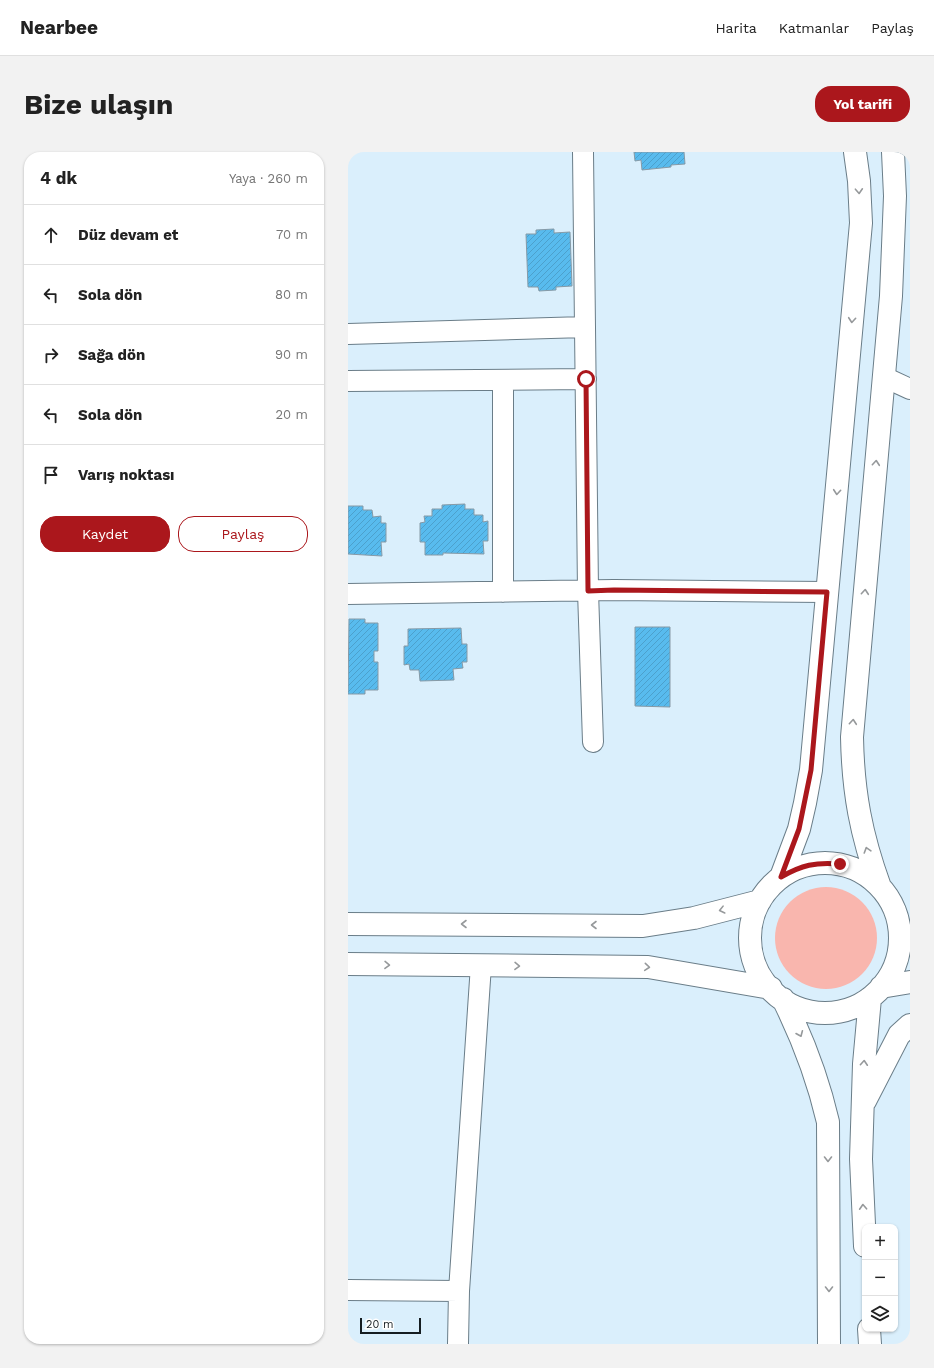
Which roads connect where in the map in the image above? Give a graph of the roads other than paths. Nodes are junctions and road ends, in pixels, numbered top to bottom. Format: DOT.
graph roads {
  1 [pos="583,152"];
  2 [pos="856,152"];
  3 [pos="893,152"];
  4 [pos="585,327"];
  5 [pos="348,334"];
  6 [pos="884,377"];
  7 [pos="586,379"];
  8 [pos="503,380"];
  9 [pos="348,381"];
  10 [pos="910,389"];
  11 [pos="588,591"];
  12 [pos="503,592"];
  13 [pos="827,592"];
  14 [pos="348,594"];
  15 [pos="593,742"];
  16 [pos="781,877"];
  17 [pos="894,900"];
  18 [pos="760,901"];
  19 [pos="348,924"];
  20 [pos="348,964"];
  21 [pos="481,966"];
  22 [pos="910,982"];
  23 [pos="876,992"];
  24 [pos="777,994"];
  25 [pos="910,1025"];
  26 [pos="862,1106"];
  27 [pos="864,1224"];
  28 [pos="348,1290"];
  29 [pos="459,1291"];
  30 [pos="869,1332"];
  31 [pos="458,1344"];
  32 [pos="829,1344"];
  33 [pos="870,1344"];
  1 -- 4 [label="street"];
  2 -- 13 [label="street, one-way"];
  3 -- 6 [label="street"];
  4 -- 5 [label="street"];
  4 -- 7 [label="street"];
  6 -- 10 [label="street"];
  17 -- 6 [label="street, one-way"];
  7 -- 8 [label="street"];
  7 -- 11 [label="street"];
  8 -- 9 [label="street"];
  8 -- 12 [label="street"];
  11 -- 12 [label="street"];
  11 -- 13 [label="street"];
  11 -- 15 [label="street"];
  12 -- 14 [label="street"];
  13 -- 16 [label="street"];
  16 -- 17 [label="street"];
  16 -- 18 [label="street"];
  17 -- 23 [label="street"];
  18 -- 19 [label="street, one-way"];
  18 -- 24 [label="street"];
  20 -- 21 [label="street, one-way"];
  21 -- 24 [label="street, one-way"];
  21 -- 29 [label="street"];
  22 -- 23 [label="street"];
  23 -- 24 [label="street"];
  26 -- 23 [label="street, one-way"];
  24 -- 32 [label="street, one-way"];
  25 -- 26 [label="street"];
  27 -- 26 [label="street, one-way"];
  28 -- 29 [label="street"];
  29 -- 31 [label="street"];
  30 -- 33 [label="street"];
}
